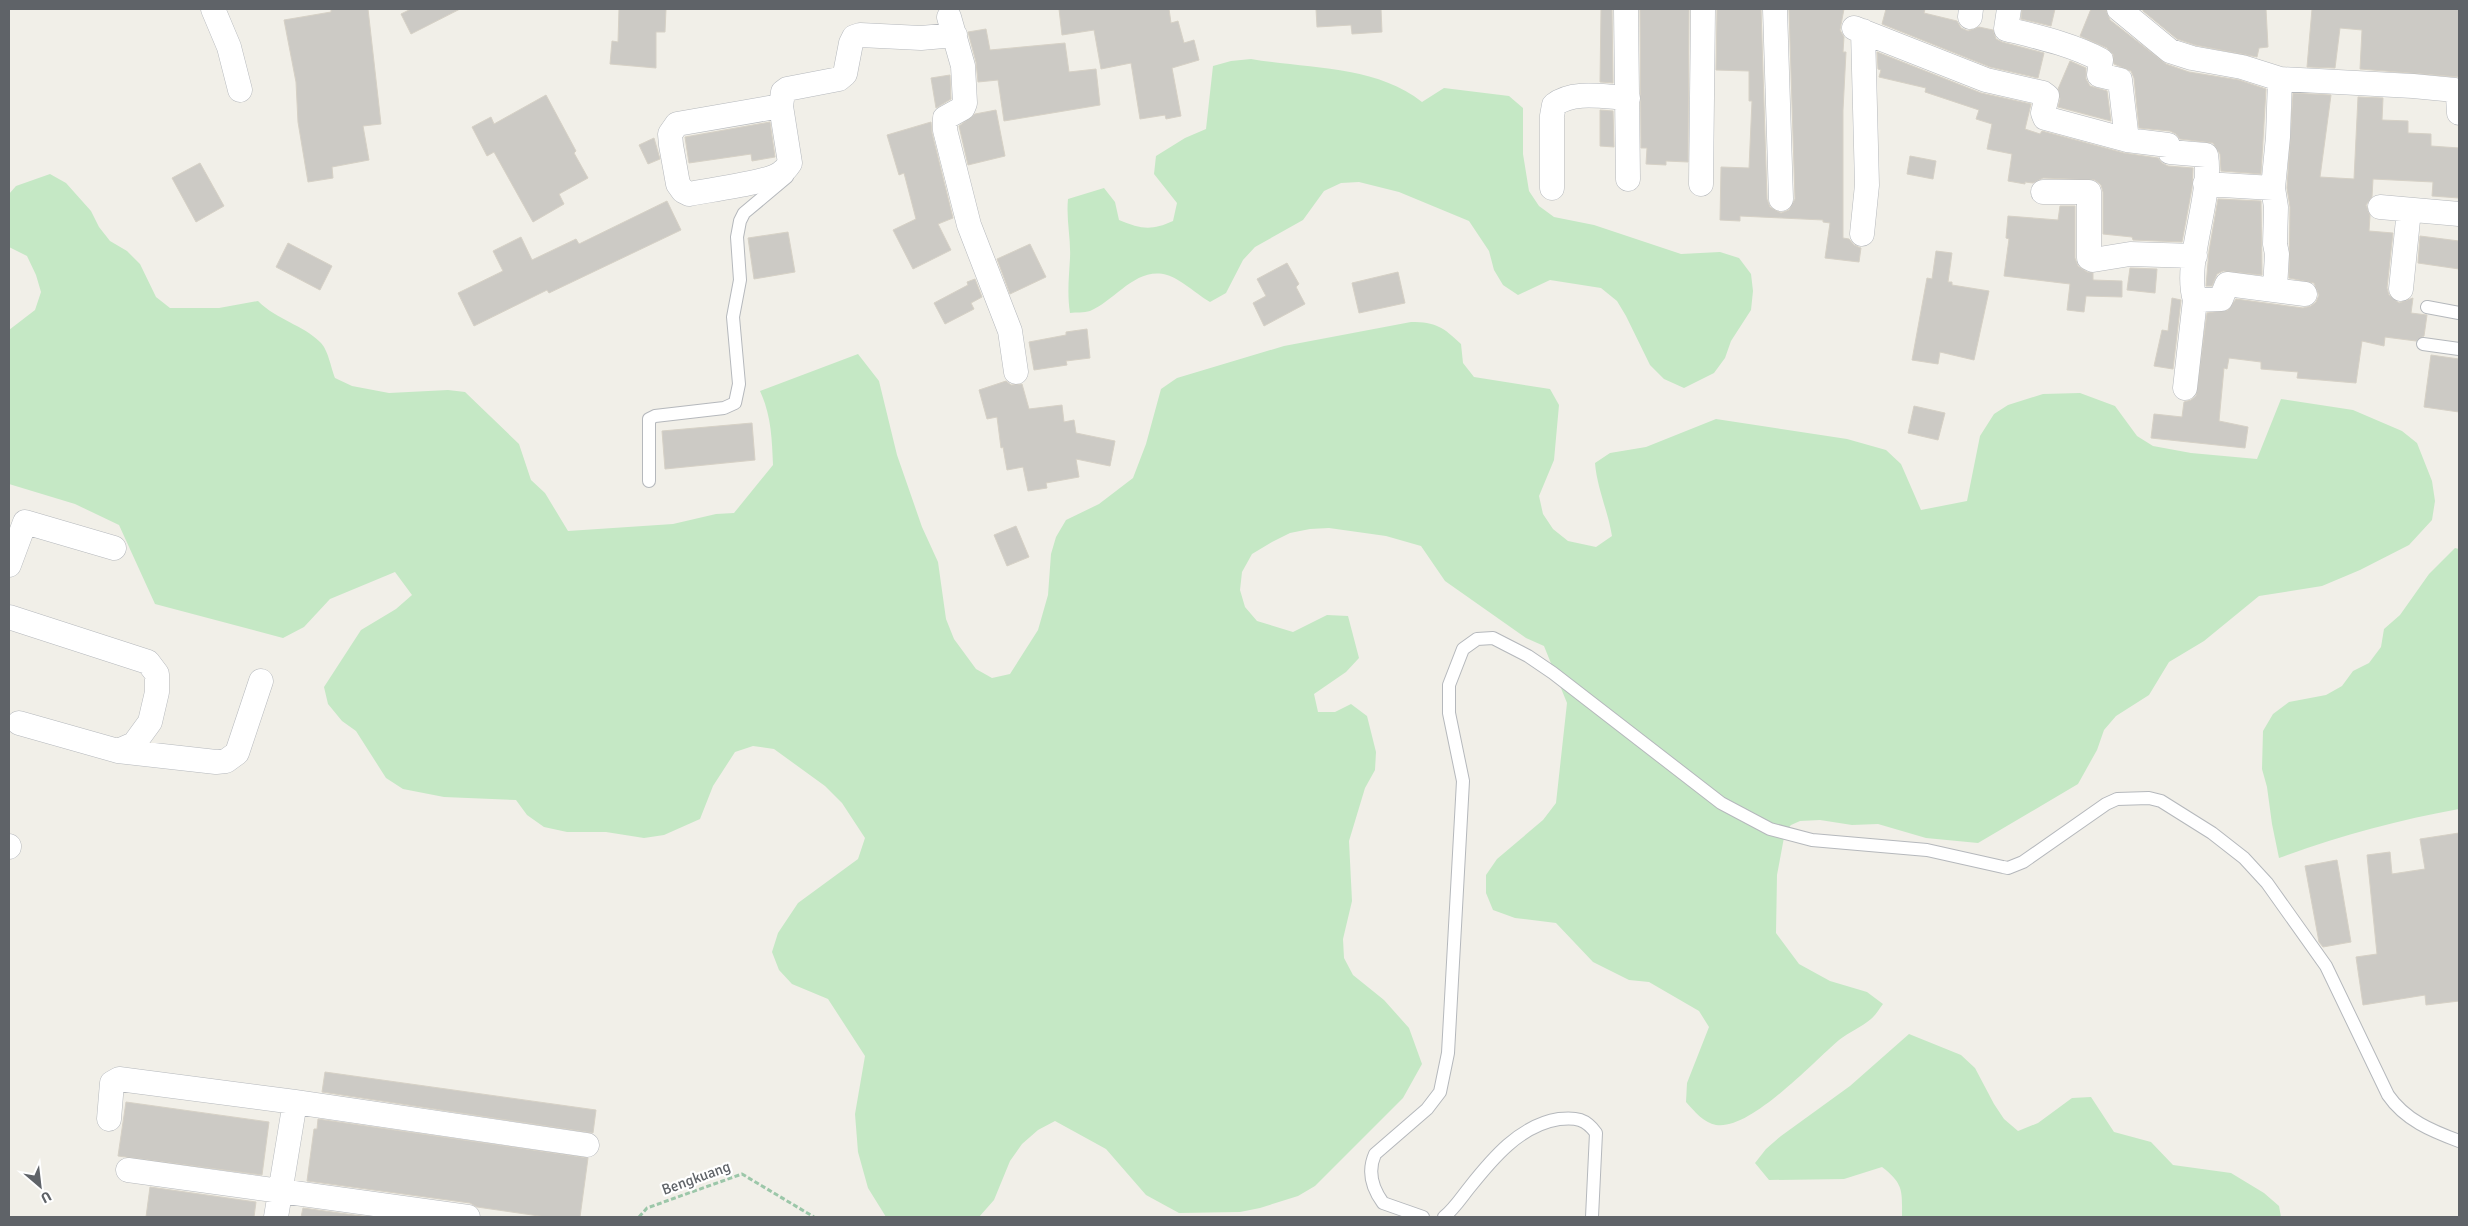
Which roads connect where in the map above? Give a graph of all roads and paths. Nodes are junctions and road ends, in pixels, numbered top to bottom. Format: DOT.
graph roads {
  1 [pos="213,9"];
  2 [pos="1626,9"];
  3 [pos="1703,9"];
  4 [pos="1775,9"];
  5 [pos="2009,9"];
  6 [pos="2119,9"];
  7 [pos="953,18"];
  8 [pos="1857,23"];
  9 [pos="2280,79"];
  10 [pos="1853,82"];
  11 [pos="240,90"];
  12 [pos="1628,98"];
  13 [pos="781,106"];
  14 [pos="2459,113"];
  15 [pos="2127,140"];
  16 [pos="790,163"];
  17 [pos="1628,179"];
  18 [pos="1701,184"];
  19 [pos="2205,184"];
  20 [pos="1552,188"];
  21 [pos="2273,188"];
  22 [pos="2043,192"];
  23 [pos="1780,198"];
  24 [pos="2380,207"];
  25 [pos="2409,210"];
  26 [pos="2459,214"];
  27 [pos="1862,234"];
  28 [pos="2195,256"];
  29 [pos="2275,288"];
  30 [pos="2401,289"];
  31 [pos="2306,294"];
  32 [pos="2195,300"];
  33 [pos="2427,307"];
  34 [pos="2459,313"];
  35 [pos="2423,344"];
  36 [pos="2459,349"];
  37 [pos="1016,372"];
  38 [pos="2185,388"];
  39 [pos="649,481"];
  40 [pos="114,548"];
  41 [pos="9,565"];
  42 [pos="9,617"];
  43 [pos="261,681"];
  44 [pos="18,723"];
  45 [pos="118,751"];
  46 [pos="295,1102"];
  47 [pos="109,1119"];
  48 [pos="2459,1141"];
  49 [pos="587,1145"];
  50 [pos="128,1170"];
  51 [pos="281,1191"];
  52 [pos="276,1217"];
  53 [pos="468,1217"];
  54 [pos="638,1217"];
  55 [pos="814,1217"];
  56 [pos="1423,1217"];
  57 [pos="1444,1217"];
  58 [pos="1592,1217"];
  1 -- 11 [label="street"];
  2 -- 12 [label="street"];
  3 -- 18 [label="street"];
  4 -- 23 [label="street"];
  5 -- 15 [label="street"];
  6 -- 9 [label="street"];
  7 -- 13 [label="street"];
  7 -- 37 [label="street"];
  8 -- 10 [label="street"];
  8 -- 15 [label="street"];
  8 -- 27 [label="street"];
  9 -- 14 [label="street"];
  9 -- 21 [label="street"];
  12 -- 17 [label="street"];
  12 -- 20 [label="street"];
  13 -- 16 [label="street"];
  13 -- 16 [label="street"];
  15 -- 19 [label="street"];
  16 -- 39 [label="lane"];
  19 -- 21 [label="street"];
  19 -- 28 [label="street"];
  21 -- 29 [label="street"];
  22 -- 28 [label="street"];
  24 -- 25 [label="street"];
  25 -- 26 [label="street"];
  25 -- 30 [label="street"];
  28 -- 32 [label="street"];
  29 -- 31 [label="street"];
  29 -- 32 [label="street"];
  32 -- 38 [label="street"];
  33 -- 34 [label="lane"];
  35 -- 36 [label="lane"];
  40 -- 41 [label="street"];
  42 -- 45 [label="street"];
  43 -- 45 [label="street"];
  44 -- 45 [label="street"];
  46 -- 47 [label="street"];
  46 -- 49 [label="street"];
  46 -- 51 [label="street"];
  48 -- 56 [label="lane"];
  50 -- 51 [label="street"];
  51 -- 52 [label="street"];
  51 -- 53 [label="street"];
  54 -- 55 [label="path, Bengkuang"];
  57 -- 58 [label="lane"];
}
